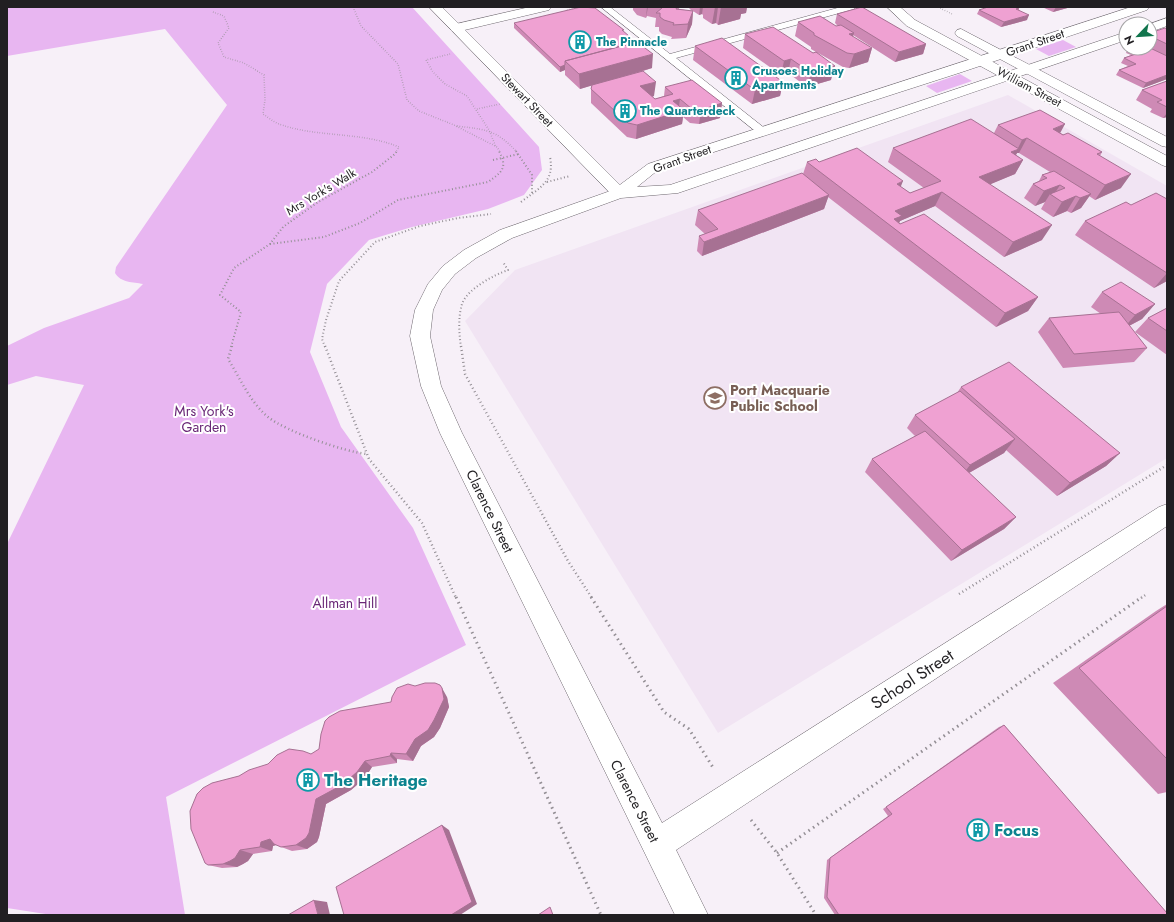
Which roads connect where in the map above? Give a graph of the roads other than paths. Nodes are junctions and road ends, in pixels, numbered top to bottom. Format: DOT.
graph roads {
  1 [pos="436,7"];
  2 [pos="545,7"];
  3 [pos="605,7"];
  4 [pos="851,7"];
  5 [pos="893,7"];
  6 [pos="900,7"];
  7 [pos="1143,7"];
  8 [pos="918,13"];
  9 [pos="949,27"];
  10 [pos="456,28"];
  11 [pos="1118,39"];
  12 [pos="1002,54"];
  13 [pos="669,57"];
  14 [pos="982,61"];
  15 [pos="1030,70"];
  16 [pos="1010,76"];
  17 [pos="763,132"];
  18 [pos="1167,143"];
  19 [pos="1167,162"];
  20 [pos="619,193"];
  21 [pos="1167,514"];
  22 [pos="656,845"];
  23 [pos="692,915"];
  1 -- 10 [label="street, Stewart Street"];
  2 -- 10 [label="street"];
  3 -- 13 [label="lane"];
  4 -- 13 [label="lane"];
  5 -- 14 [label="street, William Street"];
  6 -- 8 [label="street"];
  7 -- 12 [label="street, Grant Street"];
  9 -- 12 [label="street, William Street"];
  10 -- 20 [label="street, Stewart Street"];
  11 -- 15 [label="street, Grant Street"];
  12 -- 14 [label="street, Grant Street"];
  12 -- 15 [label="street, William Street"];
  13 -- 17 [label="lane"];
  14 -- 16 [label="street, William Street"];
  14 -- 17 [label="street, Grant Street"];
  15 -- 16 [label="street, Grant Street"];
  15 -- 18 [label="street, William Street"];
  16 -- 19 [label="street, William Street"];
  16 -- 20 [label="street, Grant Street"];
  17 -- 20 [label="street, Grant Street"];
  20 -- 22 [label="street, Clarence Street"];
  21 -- 22 [label="street, School Street"];
  22 -- 23 [label="street, Clarence Street"];
}
